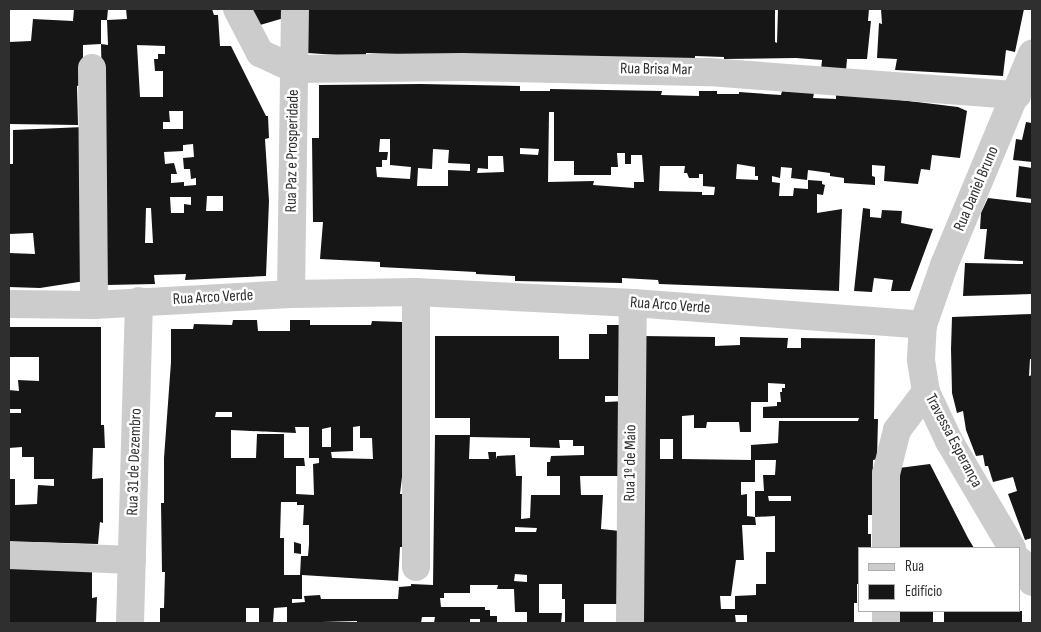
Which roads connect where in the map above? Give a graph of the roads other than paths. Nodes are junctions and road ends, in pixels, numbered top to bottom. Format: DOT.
graph roads {
  1 [pos="237,9"];
  2 [pos="294,9"];
  3 [pos="1032,54"];
  4 [pos="92,68"];
  5 [pos="294,68"];
  6 [pos="1017,95"];
  7 [pos="416,292"];
  8 [pos="291,294"];
  9 [pos="139,301"];
  10 [pos="633,303"];
  11 [pos="9,304"];
  12 [pos="94,305"];
  13 [pos="923,325"];
  14 [pos="926,392"];
  15 [pos="886,547"];
  16 [pos="1011,547"];
  17 [pos="9,555"];
  18 [pos="132,560"];
  19 [pos="1021,562"];
  20 [pos="416,567"];
  21 [pos="1032,582"];
  22 [pos="130,623"];
  23 [pos="630,623"];
  1 -- 5 [label="street"];
  2 -- 5 [label="street, Rua Paz e Prosperidade"];
  3 -- 6 [label="street, Rua Daniel Bruno"];
  4 -- 12 [label="street"];
  5 -- 6 [label="street, Rua Brisa Mar"];
  5 -- 8 [label="street, Rua Paz e Prosperidade"];
  6 -- 13 [label="street, Rua Daniel Bruno"];
  7 -- 8 [label="street, Rua Arco Verde"];
  7 -- 10 [label="street, Rua Arco Verde"];
  7 -- 20 [label="street"];
  8 -- 9 [label="street, Rua Arco Verde"];
  9 -- 12 [label="street, Rua Arco Verde"];
  9 -- 18 [label="street, Rua 31 de Dezembro"];
  10 -- 13 [label="street, Rua Arco Verde"];
  10 -- 23 [label="street, Rua 1º de Maio"];
  11 -- 12 [label="street, Rua Arco Verde"];
  13 -- 14 [label="street, Travessa Esperança"];
  14 -- 15 [label="street"];
  14 -- 16 [label="street, Travessa Esperança"];
  17 -- 18 [label="street"];
  18 -- 22 [label="street, Rua 31 de Dezembro"];
  19 -- 21 [label="street"];
}
